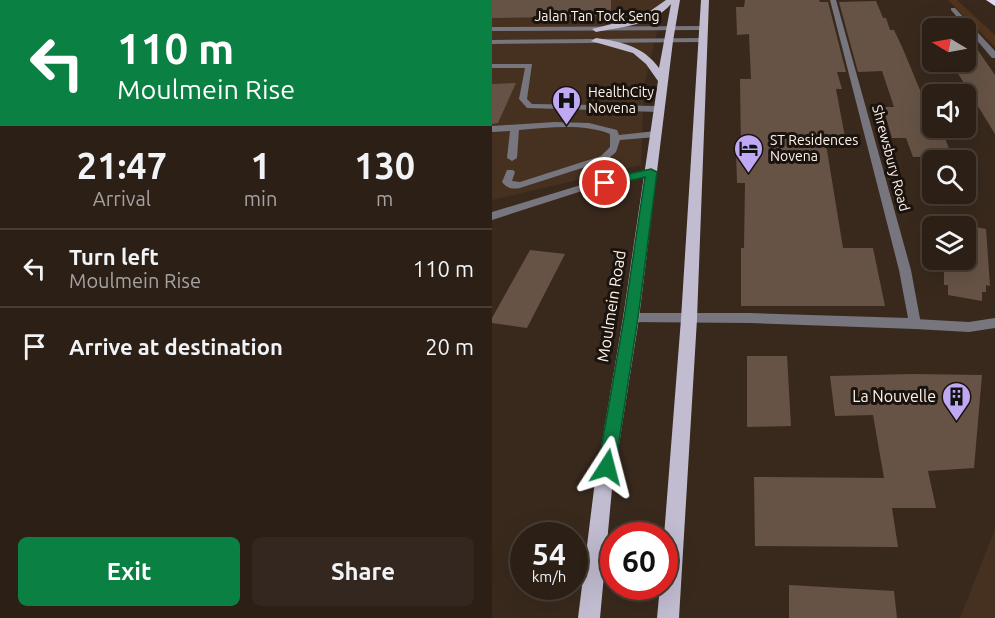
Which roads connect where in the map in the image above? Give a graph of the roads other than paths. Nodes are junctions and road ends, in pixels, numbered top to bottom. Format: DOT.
graph roads {
  1 [pos="670,0"];
  2 [pos="676,0"];
  3 [pos="705,0"];
  4 [pos="833,0"];
  5 [pos="991,0"];
  6 [pos="995,3"];
  7 [pos="953,9"];
  8 [pos="492,29"];
  9 [pos="596,29"];
  10 [pos="670,29"];
  11 [pos="702,34"];
  12 [pos="596,41"];
  13 [pos="668,41"];
  14 [pos="492,42"];
  15 [pos="995,56"];
  16 [pos="492,66"];
  17 [pos="663,82"];
  18 [pos="659,109"];
  19 [pos="515,128"];
  20 [pos="492,129"];
  21 [pos="657,134"];
  22 [pos="616,138"];
  23 [pos="512,158"];
  24 [pos="510,172"];
  25 [pos="651,172"];
  26 [pos="492,216"];
  27 [pos="631,318"];
  28 [pos="689,319"];
  29 [pos="995,323"];
  30 [pos="915,324"];
  31 [pos="590,618"];
  32 [pos="668,618"];
  1 -- 9 [label="main road"];
  2 -- 10 [label="main road, Moulmein Road"];
  3 -- 11 [label="main road"];
  4 -- 30 [label="street, Shrewsbury Road"];
  5 -- 6 [label="highway"];
  7 -- 15 [label="street"];
  8 -- 9 [label="street, Jalan Tan Tock Seng"];
  9 -- 10 [label="street, Jalan Tan Tock Seng"];
  10 -- 11 [label="street, Jalan Tan Tock Seng"];
  10 -- 13 [label="main road, Moulmein Road"];
  11 -- 13 [label="street, Jalan Tan Tock Seng"];
  11 -- 28 [label="main road"];
  12 -- 13 [label="street, Jalan Tan Tock Seng"];
  12 -- 14 [label="street, Jalan Tan Tock Seng"];
  12 -- 17 [label="main road"];
  13 -- 17 [label="main road, Moulmein Road"];
  16 -- 18 [label="street"];
  17 -- 18 [label="main road, Moulmein Road"];
  18 -- 21 [label="main road, Moulmein Road"];
  19 -- 20 [label="street"];
  19 -- 22 [label="street"];
  19 -- 23 [label="street"];
  21 -- 22 [label="street"];
  21 -- 25 [label="main road, Moulmein Road"];
  22 -- 24 [label="street"];
  25 -- 26 [label="street"];
  25 -- 27 [label="main road, Moulmein Road"];
  27 -- 28 [label="street"];
  27 -- 31 [label="main road, Moulmein Road"];
  28 -- 30 [label="street"];
  28 -- 32 [label="main road"];
  29 -- 30 [label="street"];
}
